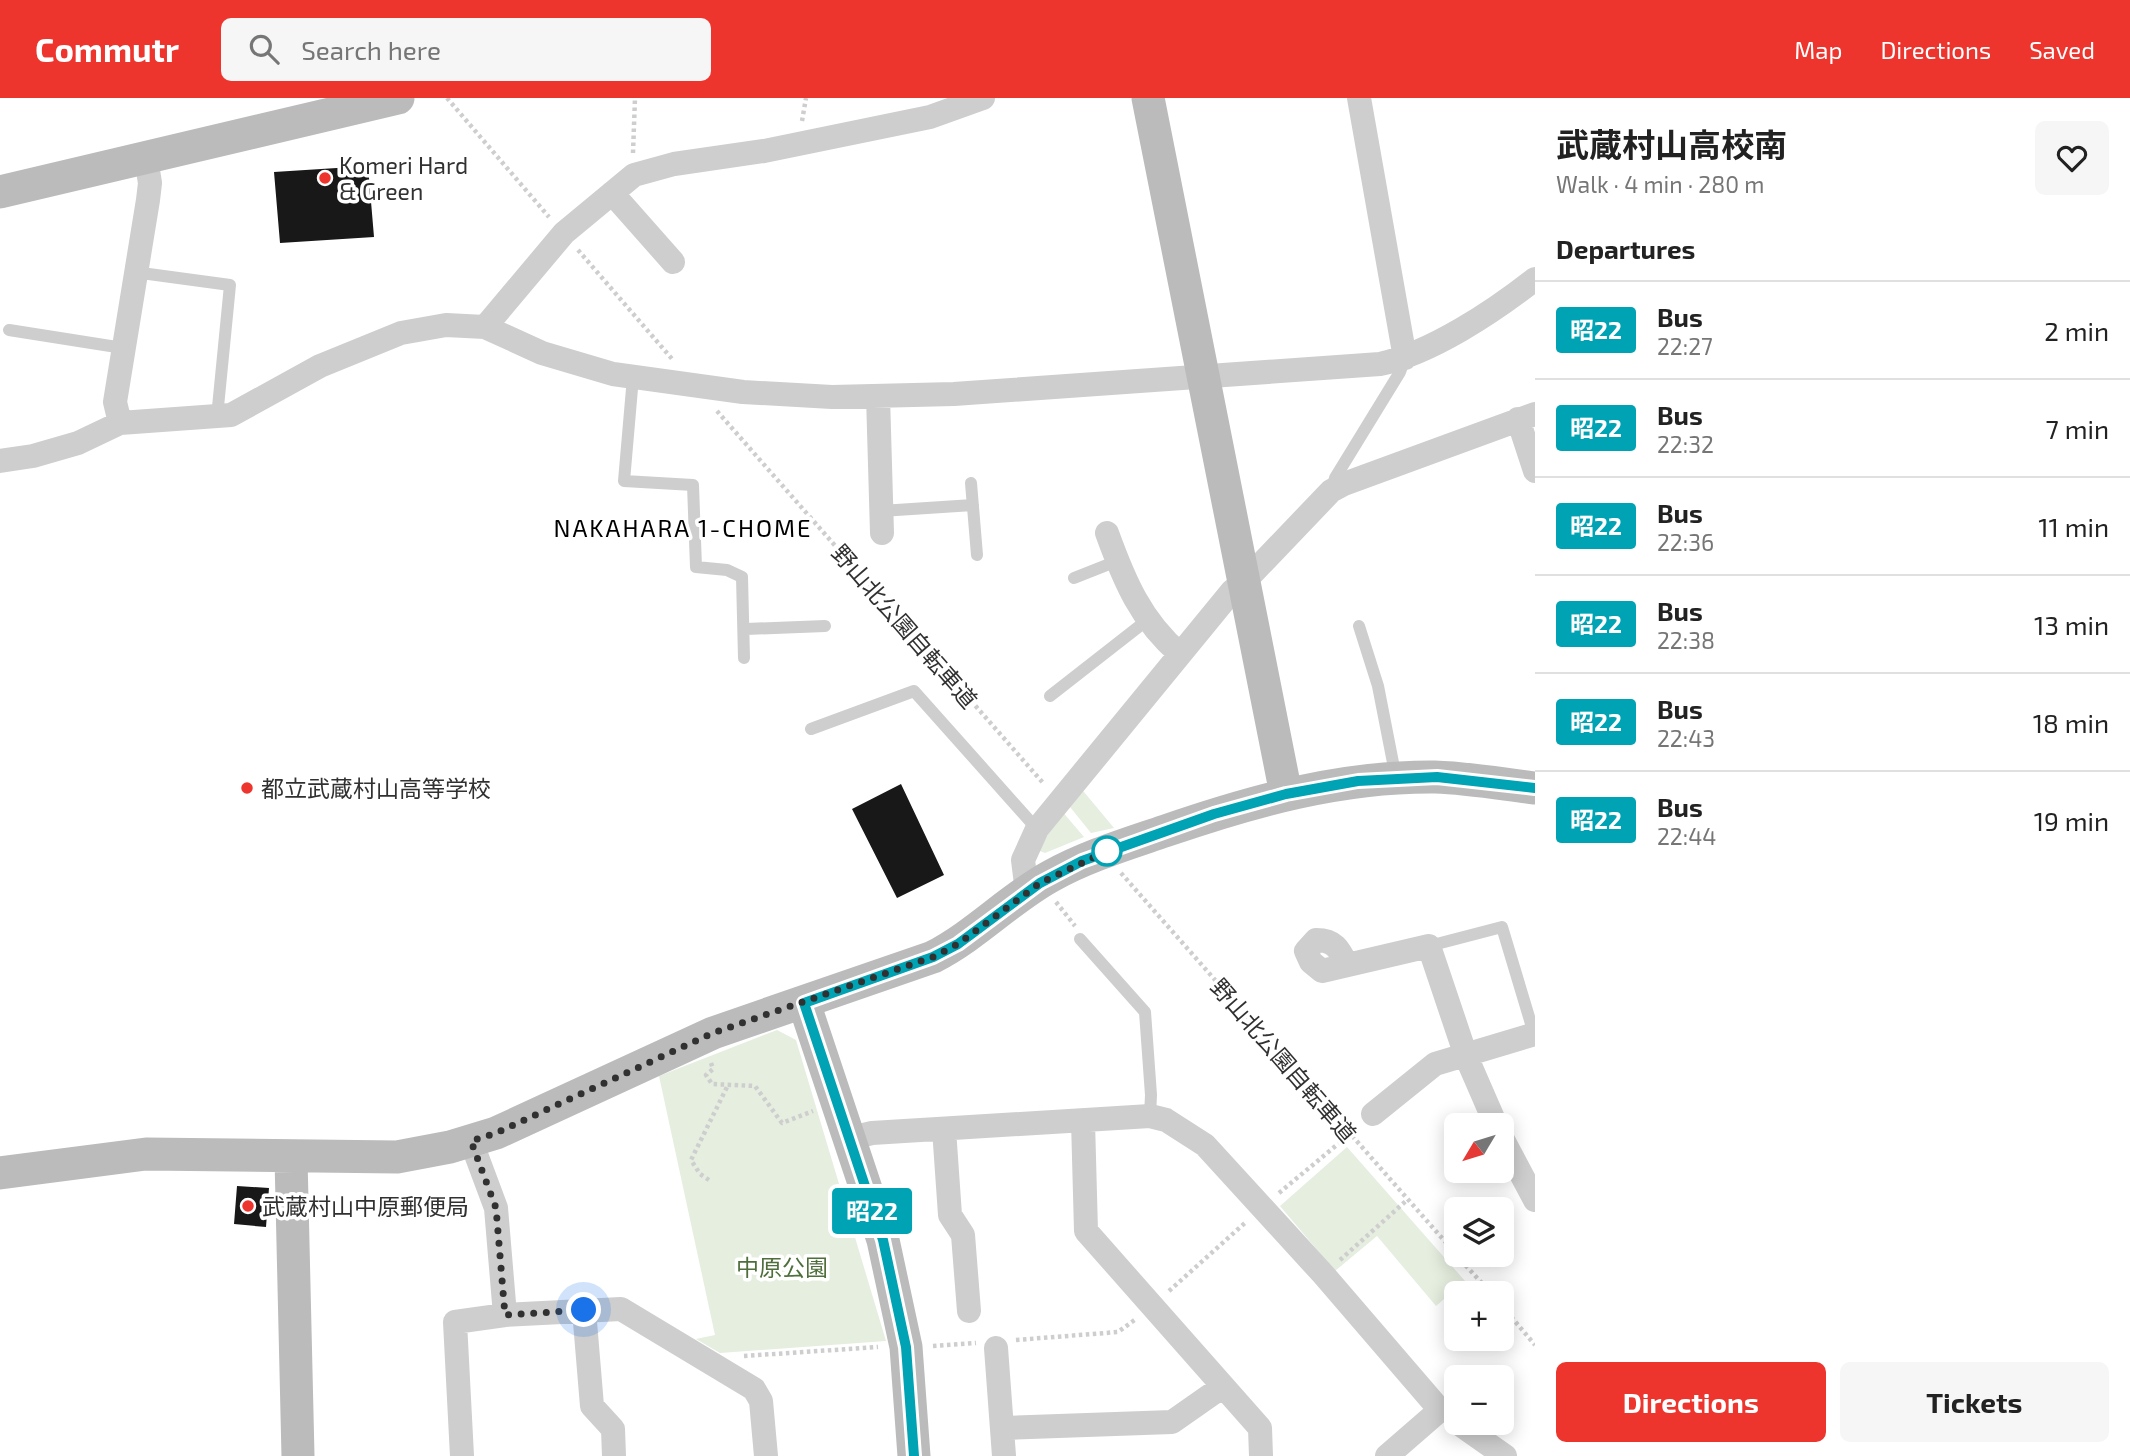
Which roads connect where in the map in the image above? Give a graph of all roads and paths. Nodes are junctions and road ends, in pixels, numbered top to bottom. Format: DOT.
graph roads {
  1 [pos="398,98"];
  2 [pos="447,98"];
  3 [pos="635,98"];
  4 [pos="983,98"];
  5 [pos="1148,98"];
  6 [pos="1359,98"];
  7 [pos="146,158"];
  8 [pos="634,175"];
  9 [pos="0,192"];
  10 [pos="612,193"];
  11 [pos="557,226"];
  12 [pos="570,241"];
  13 [pos="673,261"];
  14 [pos="134,272"];
  15 [pos="1535,279"];
  16 [pos="485,327"];
  17 [pos="9,330"];
  18 [pos="123,348"];
  19 [pos="1405,359"];
  20 [pos="675,363"];
  21 [pos="633,377"];
  22 [pos="1203,377"];
  23 [pos="878,396"];
  24 [pos="715,408"];
  25 [pos="1526,416"];
  26 [pos="217,417"];
  27 [pos="120,423"];
  28 [pos="0,461"];
  29 [pos="1535,471"];
  30 [pos="971,483"];
  31 [pos="1331,491"];
  32 [pos="973,505"];
  33 [pos="882,522"];
  34 [pos="1107,533"];
  35 [pos="977,555"];
  36 [pos="1117,561"];
  37 [pos="1074,578"];
  38 [pos="1244,582"];
  39 [pos="1146,621"];
  40 [pos="825,626"];
  41 [pos="1359,626"];
  42 [pos="746,629"];
  43 [pos="1180,654"];
  44 [pos="744,658"];
  45 [pos="1050,696"];
  46 [pos="811,729"];
  47 [pos="1396,778"];
  48 [pos="1535,788"];
  49 [pos="1052,794"];
  50 [pos="1286,794"];
  51 [pos="1037,830"];
  52 [pos="1117,869"];
  53 [pos="1038,893"];
  54 [pos="1080,939"];
  55 [pos="1429,946"];
  56 [pos="1347,965"];
  57 [pos="804,1003"];
  58 [pos="1535,1035"];
  59 [pos="709,1055"];
  60 [pos="1466,1056"];
  61 [pos="729,1084"];
  62 [pos="821,1109"];
  63 [pos="1491,1113"];
  64 [pos="1373,1115"];
  65 [pos="1150,1116"];
  66 [pos="1083,1121"];
  67 [pos="944,1129"];
  68 [pos="1350,1134"];
  69 [pos="847,1139"];
  70 [pos="471,1141"];
  71 [pos="1514,1153"];
  72 [pos="291,1158"];
  73 [pos="1527,1169"];
  74 [pos="0,1173"];
  75 [pos="709,1180"];
  76 [pos="1407,1200"];
  77 [pos="1535,1200"];
  78 [pos="1264,1207"];
  79 [pos="1444,1241"];
  80 [pos="1468,1267"];
  81 [pos="1323,1274"];
  82 [pos="1480,1281"];
  83 [pos="1151,1307"];
  84 [pos="584,1310"];
  85 [pos="968,1311"];
  86 [pos="505,1315"];
  87 [pos="1514,1320"];
  88 [pos="997,1344"];
  89 [pos="1535,1345"];
  90 [pos="891,1346"];
  91 [pos="921,1347"];
  92 [pos="732,1356"];
  93 [pos="1222,1387"];
  94 [pos="1444,1410"];
  95 [pos="1444,1422"];
  96 [pos="1002,1428"];
  97 [pos="1475,1435"];
  98 [pos="298,1456"];
  99 [pos="462,1456"];
  100 [pos="614,1456"];
  101 [pos="766,1456"];
  102 [pos="914,1456"];
  103 [pos="1004,1456"];
  104 [pos="1261,1456"];
  105 [pos="1387,1456"];
  106 [pos="1505,1456"];
  1 -- 7 [label="street"];
  2 -- 11 [label="path"];
  3 -- 8 [label="path"];
  4 -- 8 [label="street"];
  5 -- 22 [label="street"];
  6 -- 19 [label="street"];
  7 -- 9 [label="street"];
  7 -- 14 [label="street"];
  8 -- 10 [label="street"];
  10 -- 13 [label="street"];
  10 -- 16 [label="street"];
  12 -- 20 [label="path"];
  14 -- 18 [label="street"];
  14 -- 26 [label="lane"];
  15 -- 19 [label="street"];
  16 -- 21 [label="street"];
  16 -- 26 [label="street"];
  17 -- 18 [label="lane"];
  18 -- 27 [label="street"];
  19 -- 22 [label="street"];
  19 -- 31 [label="lane"];
  21 -- 23 [label="street"];
  21 -- 42 [label="lane"];
  22 -- 23 [label="street"];
  22 -- 38 [label="street"];
  23 -- 33 [label="street"];
  24 -- 49 [label="path, 野山北公園自転車道"];
  25 -- 29 [label="street"];
  25 -- 31 [label="street"];
  26 -- 27 [label="street"];
  27 -- 28 [label="street"];
  30 -- 32 [label="lane"];
  31 -- 38 [label="street"];
  32 -- 33 [label="lane"];
  32 -- 35 [label="lane"];
  34 -- 36 [label="street"];
  36 -- 37 [label="lane"];
  36 -- 39 [label="street"];
  38 -- 43 [label="street"];
  38 -- 50 [label="street"];
  39 -- 43 [label="street"];
  39 -- 45 [label="lane"];
  40 -- 42 [label="lane"];
  41 -- 47 [label="lane"];
  42 -- 44 [label="lane"];
  43 -- 51 [label="street"];
  46 -- 51 [label="lane"];
  47 -- 48 [label="street"];
  47 -- 50 [label="street"];
  50 -- 53 [label="street"];
  51 -- 53 [label="street"];
  52 -- 68 [label="path, 野山北公園自転車道"];
  53 -- 54 [label="path"];
  53 -- 57 [label="street"];
  54 -- 65 [label="lane"];
  55 -- 56 [label="street"];
  55 -- 58 [label="lane"];
  55 -- 60 [label="street"];
  57 -- 69 [label="street"];
  57 -- 70 [label="street"];
  58 -- 60 [label="street"];
  59 -- 61 [label="path"];
  60 -- 63 [label="street"];
  60 -- 64 [label="street"];
  61 -- 62 [label="path"];
  61 -- 75 [label="path"];
  64 -- 68 [label="path"];
  65 -- 66 [label="street"];
  65 -- 78 [label="street"];
  66 -- 67 [label="street"];
  66 -- 83 [label="street"];
  67 -- 69 [label="street"];
  67 -- 85 [label="street"];
  68 -- 76 [label="path, 野山北公園自転車道"];
  68 -- 78 [label="path"];
  69 -- 102 [label="street"];
  70 -- 72 [label="street"];
  70 -- 86 [label="street"];
  71 -- 73 [label="street"];
  72 -- 74 [label="street"];
  72 -- 98 [label="street"];
  73 -- 77 [label="street"];
  76 -- 79 [label="path, 野山北公園自転車道"];
  76 -- 81 [label="path"];
  78 -- 81 [label="street"];
  78 -- 83 [label="path"];
  80 -- 82 [label="path, 野山北公園自転車道"];
  81 -- 94 [label="street"];
  83 -- 88 [label="path"];
  83 -- 93 [label="street"];
  84 -- 86 [label="street"];
  84 -- 100 [label="street"];
  84 -- 101 [label="street"];
  86 -- 99 [label="street"];
  87 -- 89 [label="path"];
  88 -- 91 [label="path"];
  88 -- 96 [label="street"];
  90 -- 92 [label="path"];
  93 -- 96 [label="street"];
  93 -- 104 [label="street"];
  95 -- 105 [label="street"];
  96 -- 103 [label="street"];
  97 -- 106 [label="street"];
}
